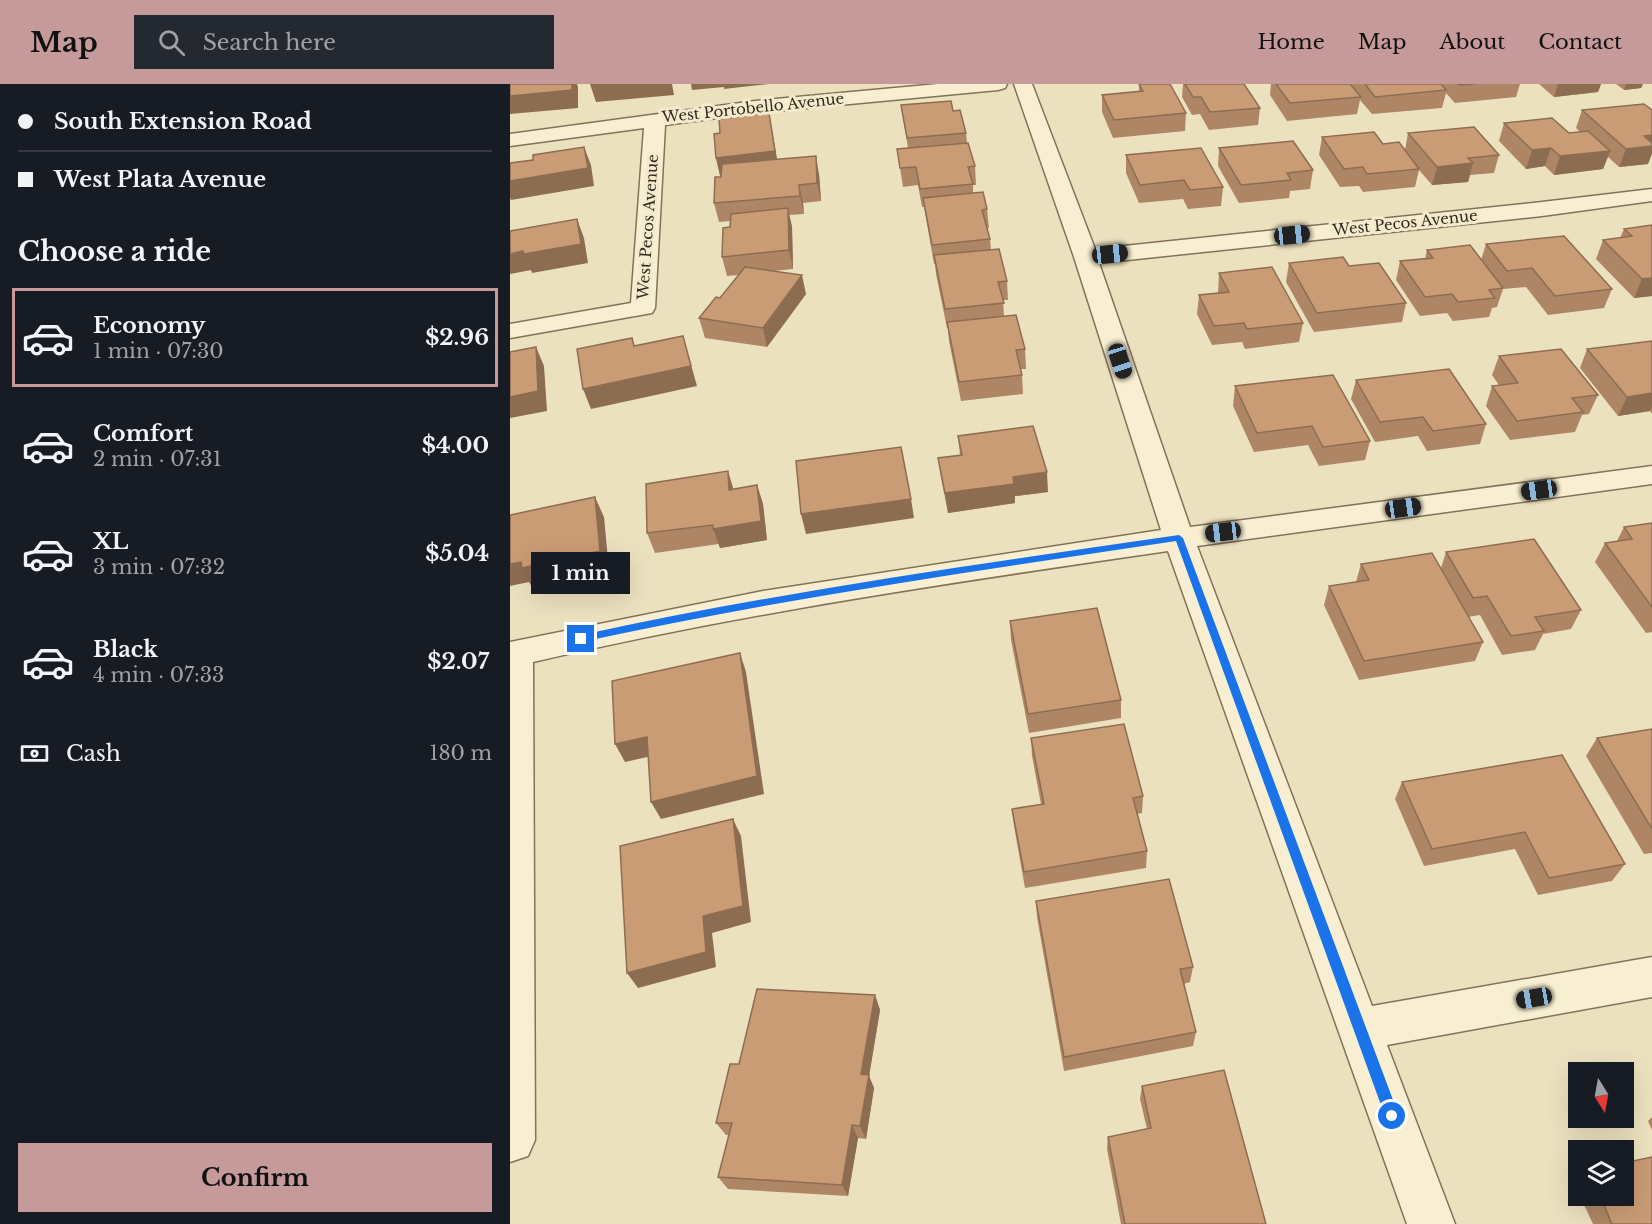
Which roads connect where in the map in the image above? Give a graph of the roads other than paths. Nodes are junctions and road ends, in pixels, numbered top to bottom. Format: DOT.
graph roads {
  1 [pos="998,84"];
  2 [pos="1023,84"];
  3 [pos="655,119"];
  4 [pos="510,140"];
  5 [pos="1652,195"];
  6 [pos="1086,256"];
  7 [pos="510,330"];
  8 [pos="1652,475"];
  9 [pos="1179,538"];
  10 [pos="513,654"];
  11 [pos="1652,976"];
  12 [pos="1361,1029"];
  13 [pos="512,1140"];
  14 [pos="1431,1224"];
  1 -- 3 [label="street, West Portobello Avenue"];
  2 -- 6 [label="street"];
  3 -- 4 [label="street, West Portobello Avenue"];
  3 -- 7 [label="street, West Pecos Avenue"];
  5 -- 6 [label="street, West Pecos Avenue"];
  6 -- 9 [label="street"];
  8 -- 9 [label="street"];
  9 -- 10 [label="street"];
  9 -- 12 [label="street"];
  10 -- 13 [label="street"];
  11 -- 12 [label="street"];
  12 -- 14 [label="street"];
}
